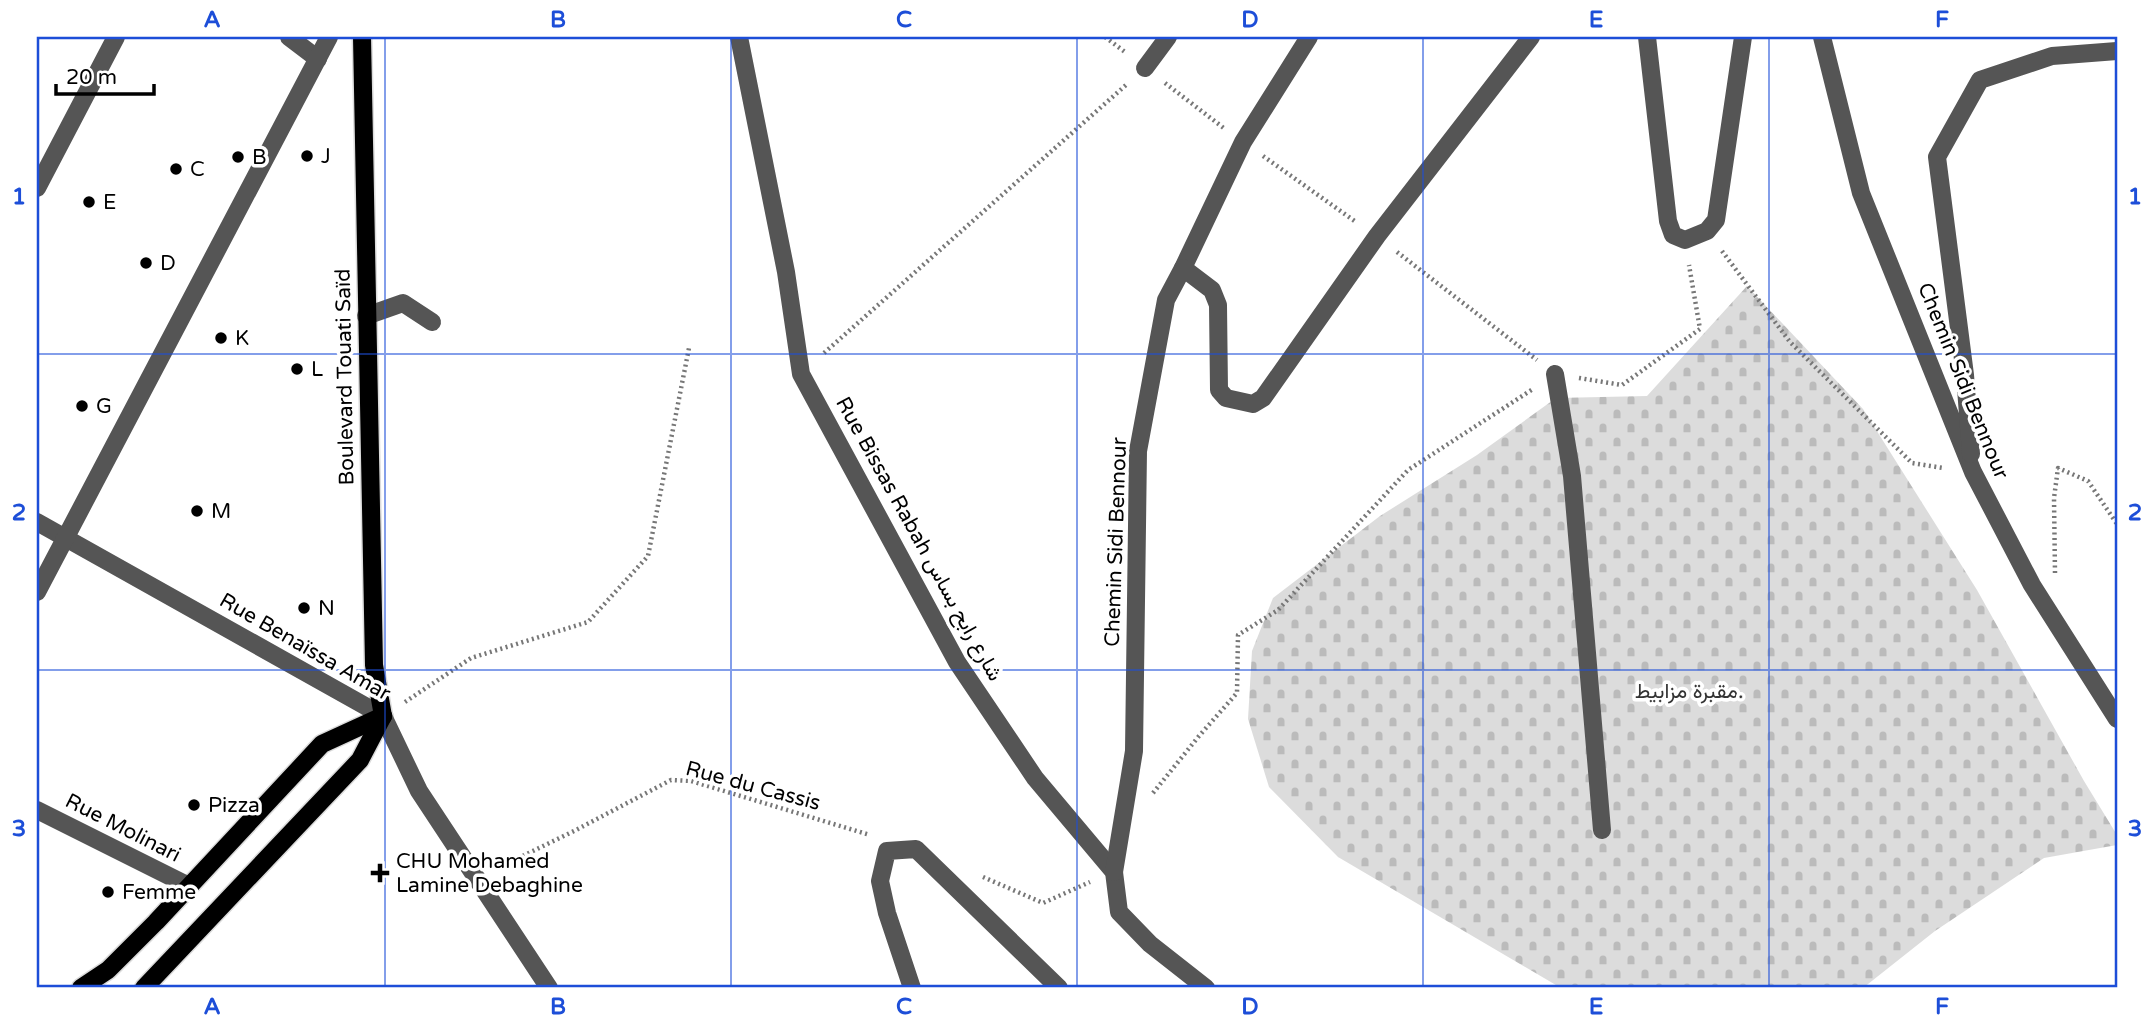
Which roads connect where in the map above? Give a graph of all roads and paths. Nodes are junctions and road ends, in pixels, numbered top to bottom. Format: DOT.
graph roads {
  1 [pos="116,37"];
  2 [pos="289,37"];
  3 [pos="329,37"];
  4 [pos="362,37"];
  5 [pos="739,37"];
  6 [pos="1168,37"];
  7 [pos="1309,37"];
  8 [pos="1531,37"];
  9 [pos="1647,37"];
  10 [pos="1743,37"];
  11 [pos="1822,37"];
  12 [pos="2117,51"];
  13 [pos="317,59"];
  14 [pos="1145,68"];
  15 [pos="1243,142"];
  16 [pos="37,188"];
  17 [pos="1707,231"];
  18 [pos="1377,236"];
  19 [pos="1685,240"];
  20 [pos="1183,268"];
  21 [pos="366,316"];
  22 [pos="432,322"];
  23 [pos="689,348"];
  24 [pos="801,374"];
  25 [pos="1555,374"];
  26 [pos="1973,472"];
  27 [pos="37,522"];
  28 [pos="2117,524"];
  29 [pos="65,537"];
  30 [pos="37,592"];
  31 [pos="2056,623"];
  32 [pos="383,716"];
  33 [pos="2117,719"];
  34 [pos="1151,796"];
  35 [pos="37,810"];
  36 [pos="1602,830"];
  37 [pos="916,849"];
  38 [pos="1114,872"];
  39 [pos="979,876"];
  40 [pos="475,878"];
  41 [pos="189,886"];
  42 [pos="81,988"];
  43 [pos="144,988"];
  44 [pos="549,988"];
  45 [pos="912,988"];
  46 [pos="1059,988"];
  47 [pos="1206,988"];
  1 -- 16 [label="street"];
  2 -- 13 [label="street"];
  3 -- 13 [label="street"];
  4 -- 21 [label="main road, Boulevard Touati Saïd"];
  5 -- 24 [label="street, Rue Bissas Rabah شارع رابح بساس"];
  6 -- 14 [label="street"];
  7 -- 15 [label="street, Chemin Sidi Bennour"];
  8 -- 18 [label="street"];
  9 -- 19 [label="street"];
  10 -- 17 [label="street"];
  11 -- 26 [label="street, Chemin Sidi Bennour"];
  12 -- 26 [label="street"];
  13 -- 29 [label="street"];
  14 -- 15 [label="path"];
  14 -- 24 [label="path"];
  15 -- 18 [label="path"];
  15 -- 20 [label="street, Chemin Sidi Bennour"];
  17 -- 19 [label="street"];
  17 -- 26 [label="path"];
  18 -- 20 [label="street"];
  18 -- 25 [label="path"];
  19 -- 25 [label="path"];
  20 -- 38 [label="street, Chemin Sidi Bennour"];
  21 -- 22 [label="street"];
  21 -- 32 [label="main road, Boulevard Touati Saïd"];
  23 -- 32 [label="path"];
  24 -- 38 [label="street, Rue Bissas Rabah شارع رابح بساس"];
  25 -- 34 [label="path"];
  25 -- 36 [label="street"];
  26 -- 31 [label="street, Chemin Sidi Bennour"];
  27 -- 29 [label="street, Rue Benaïssa Amar"];
  28 -- 31 [label="path"];
  29 -- 30 [label="street"];
  29 -- 32 [label="street, Rue Benaïssa Amar"];
  31 -- 33 [label="street, Chemin Sidi Bennour"];
  32 -- 40 [label="street, Rue Benaïssa Amar"];
  32 -- 41 [label="main road"];
  32 -- 43 [label="main road"];
  35 -- 41 [label="street, Rue Molinari"];
  37 -- 40 [label="path, Rue du Cassis"];
  37 -- 45 [label="street"];
  37 -- 46 [label="street"];
  38 -- 39 [label="path"];
  38 -- 47 [label="street"];
  40 -- 44 [label="street, Rue Benaïssa Amar"];
  41 -- 42 [label="main road"];
}
